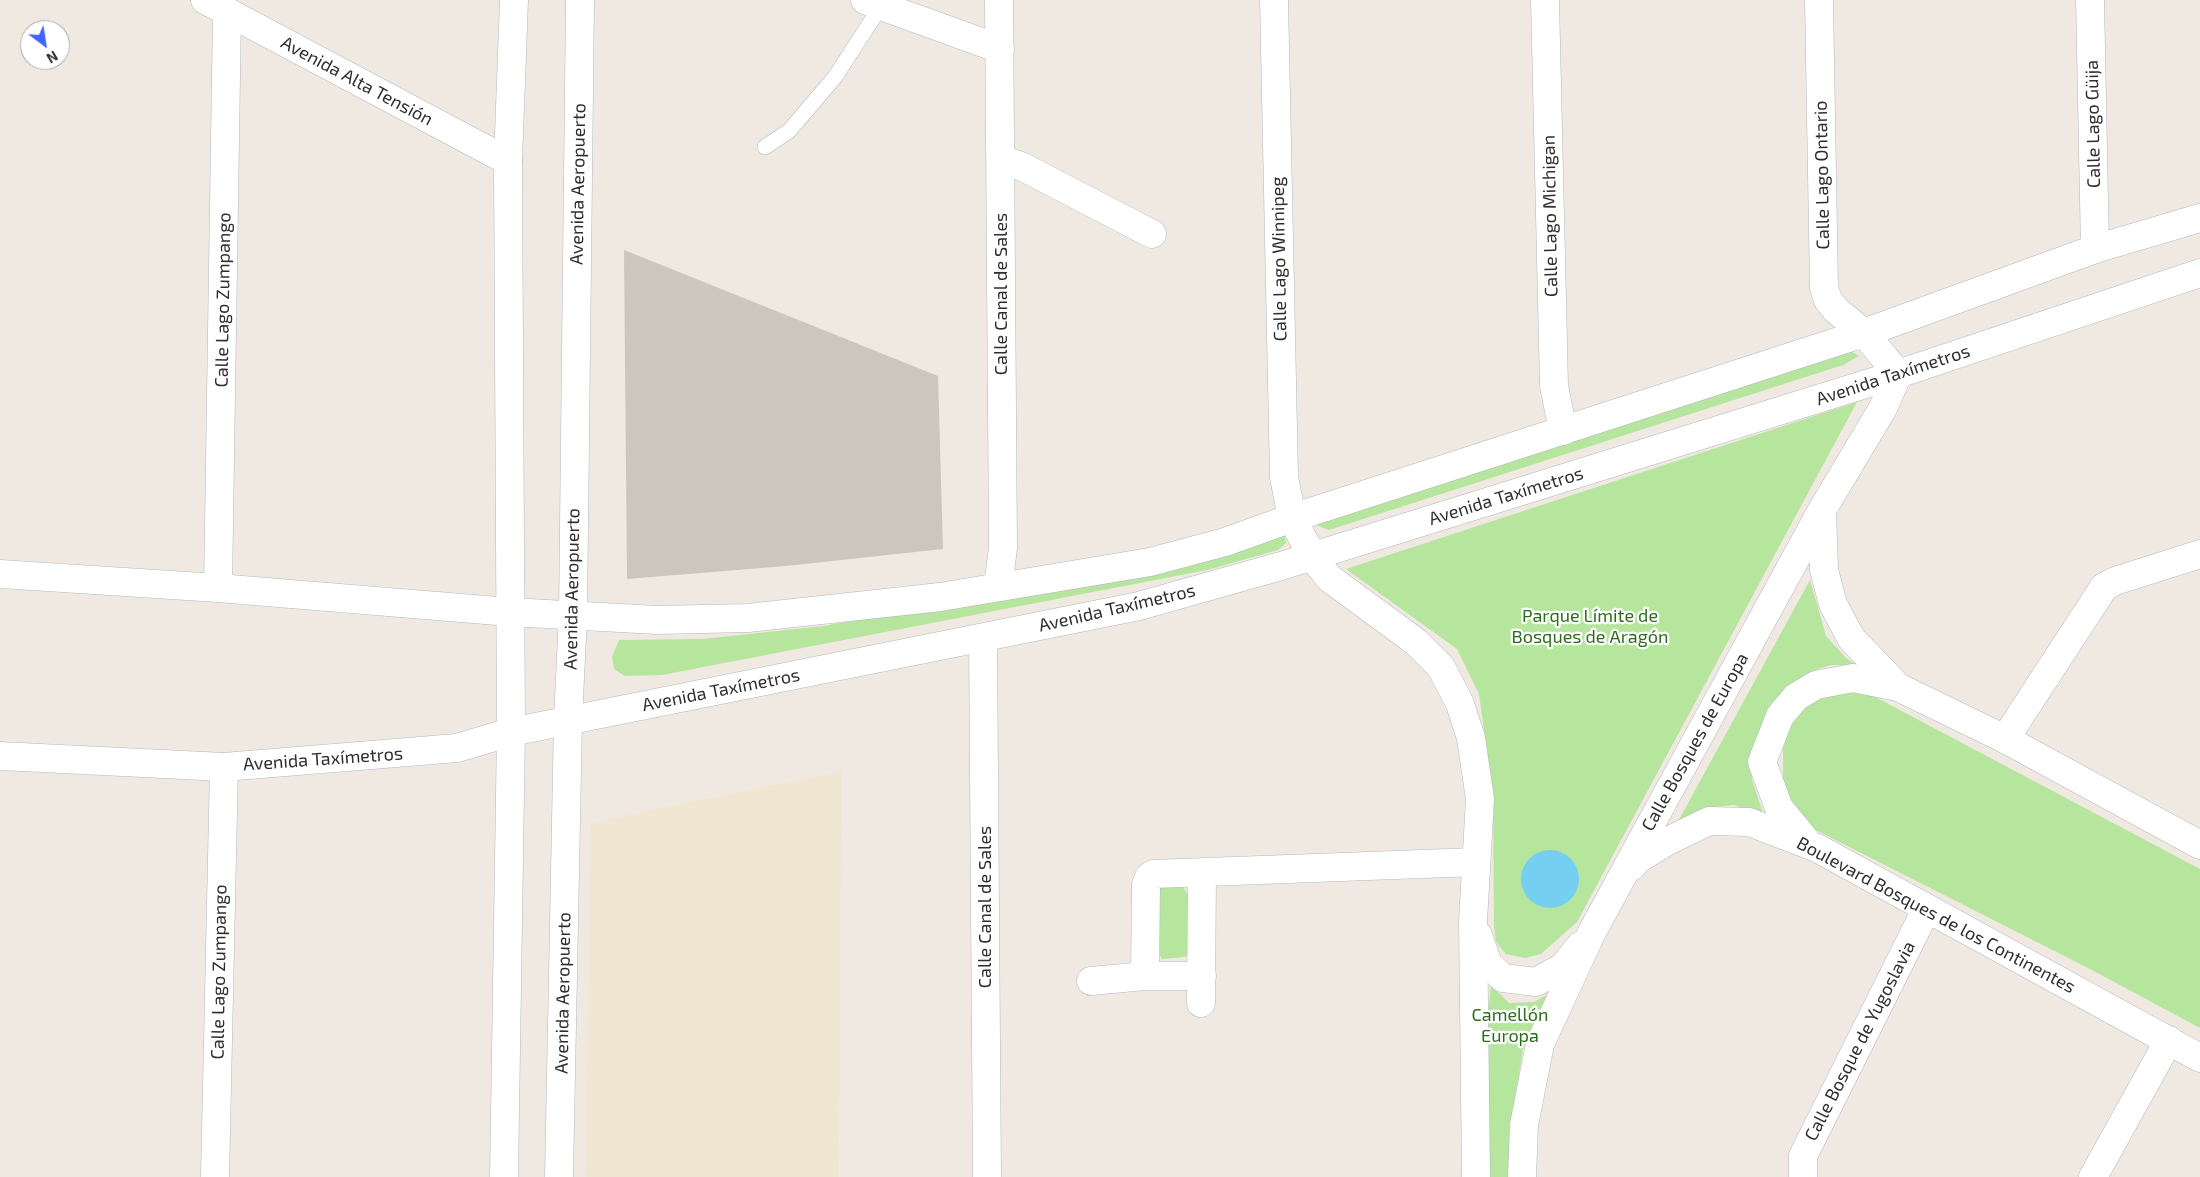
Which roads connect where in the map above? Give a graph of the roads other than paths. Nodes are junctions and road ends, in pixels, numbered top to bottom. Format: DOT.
graph roads {
  1 [pos="514,0"];
  2 [pos="580,0"];
  3 [pos="1000,0"];
  4 [pos="1274,0"];
  5 [pos="1545,0"];
  6 [pos="1819,0"];
  7 [pos="2090,0"];
  8 [pos="873,3"];
  9 [pos="216,6"];
  10 [pos="1000,49"];
  11 [pos="765,146"];
  12 [pos="1000,159"];
  13 [pos="508,161"];
  14 [pos="2200,218"];
  15 [pos="1152,234"];
  16 [pos="2095,249"];
  17 [pos="2200,273"];
  18 [pos="1864,333"];
  19 [pos="1898,374"];
  20 [pos="1563,431"];
  21 [pos="1822,510"];
  22 [pos="1292,518"];
  23 [pos="2200,554"];
  24 [pos="1312,556"];
  25 [pos="0,574"];
  26 [pos="998,587"];
  27 [pos="218,588"];
  28 [pos="510,612"];
  29 [pos="573,615"];
  30 [pos="983,638"];
  31 [pos="1898,687"];
  32 [pos="568,720"];
  33 [pos="510,732"];
  34 [pos="2005,739"];
  35 [pos="0,756"];
  36 [pos="224,767"];
  37 [pos="1806,842"];
  38 [pos="2200,845"];
  39 [pos="1476,862"];
  40 [pos="1202,872"];
  41 [pos="1619,882"];
  42 [pos="1927,908"];
  43 [pos="1473,920"];
  44 [pos="1592,932"];
  45 [pos="1145,976"];
  46 [pos="1202,976"];
  47 [pos="1091,981"];
  48 [pos="1201,1003"];
  49 [pos="2169,1040"];
  50 [pos="2200,1058"];
  51 [pos="215,1177"];
  52 [pos="504,1177"];
  53 [pos="559,1177"];
  54 [pos="987,1177"];
  55 [pos="1476,1177"];
  56 [pos="1522,1177"];
  57 [pos="1803,1177"];
  58 [pos="2093,1177"];
  1 -- 13 [label="street"];
  2 -- 29 [label="street, Avenida Aeropuerto"];
  3 -- 10 [label="street, Calle Canal de Sales"];
  4 -- 22 [label="street, Calle Lago Winnipeg"];
  5 -- 20 [label="street, Calle Lago Michigan"];
  6 -- 18 [label="street, Calle Lago Ontario"];
  7 -- 16 [label="street, Calle Lago Güija"];
  8 -- 10 [label="street"];
  8 -- 11 [label="lane"];
  9 -- 13 [label="street, Avenida Alta Tensión"];
  9 -- 27 [label="street, Calle Lago Zumpango"];
  10 -- 12 [label="street, Calle Canal de Sales"];
  12 -- 15 [label="street"];
  12 -- 26 [label="street, Calle Canal de Sales"];
  13 -- 28 [label="street"];
  14 -- 16 [label="street"];
  16 -- 18 [label="street"];
  17 -- 19 [label="street, Avenida Taxímetros"];
  18 -- 19 [label="street"];
  18 -- 20 [label="street"];
  19 -- 21 [label="street, Calle Bosques de Europa"];
  19 -- 24 [label="street, Avenida Taxímetros"];
  20 -- 22 [label="street"];
  21 -- 31 [label="street"];
  21 -- 41 [label="street, Calle Bosques de Europa"];
  22 -- 24 [label="street, Calle Lago Winnipeg"];
  22 -- 26 [label="street"];
  23 -- 34 [label="street"];
  24 -- 30 [label="street, Avenida Taxímetros"];
  24 -- 39 [label="street"];
  25 -- 27 [label="street"];
  26 -- 29 [label="street"];
  27 -- 28 [label="street"];
  28 -- 29 [label="street"];
  28 -- 33 [label="street"];
  29 -- 32 [label="street, Avenida Aeropuerto"];
  30 -- 32 [label="street, Avenida Taxímetros"];
  30 -- 54 [label="street, Calle Canal de Sales"];
  31 -- 34 [label="street"];
  31 -- 37 [label="street"];
  32 -- 33 [label="street, Avenida Taxímetros"];
  32 -- 53 [label="street, Avenida Aeropuerto"];
  33 -- 36 [label="street, Avenida Taxímetros"];
  33 -- 52 [label="street"];
  34 -- 38 [label="street"];
  35 -- 36 [label="street, Avenida Taxímetros"];
  36 -- 51 [label="street, Calle Lago Zumpango"];
  37 -- 41 [label="street, Boulevard Bosques de los Continentes"];
  37 -- 42 [label="street, Boulevard Bosques de los Continentes"];
  39 -- 40 [label="street"];
  39 -- 43 [label="street"];
  40 -- 45 [label="street"];
  40 -- 46 [label="street"];
  41 -- 44 [label="street, Calle Bosques de Europa"];
  42 -- 49 [label="street, Boulevard Bosques de los Continentes"];
  42 -- 57 [label="street, Calle Bosque de Yugoslavia"];
  43 -- 44 [label="street"];
  43 -- 55 [label="street"];
  44 -- 56 [label="street, Calle Bosques de Europa"];
  45 -- 46 [label="street"];
  45 -- 47 [label="street"];
  46 -- 48 [label="street"];
  49 -- 50 [label="street, Boulevard Bosques de los Continentes"];
  49 -- 58 [label="street"];
}
